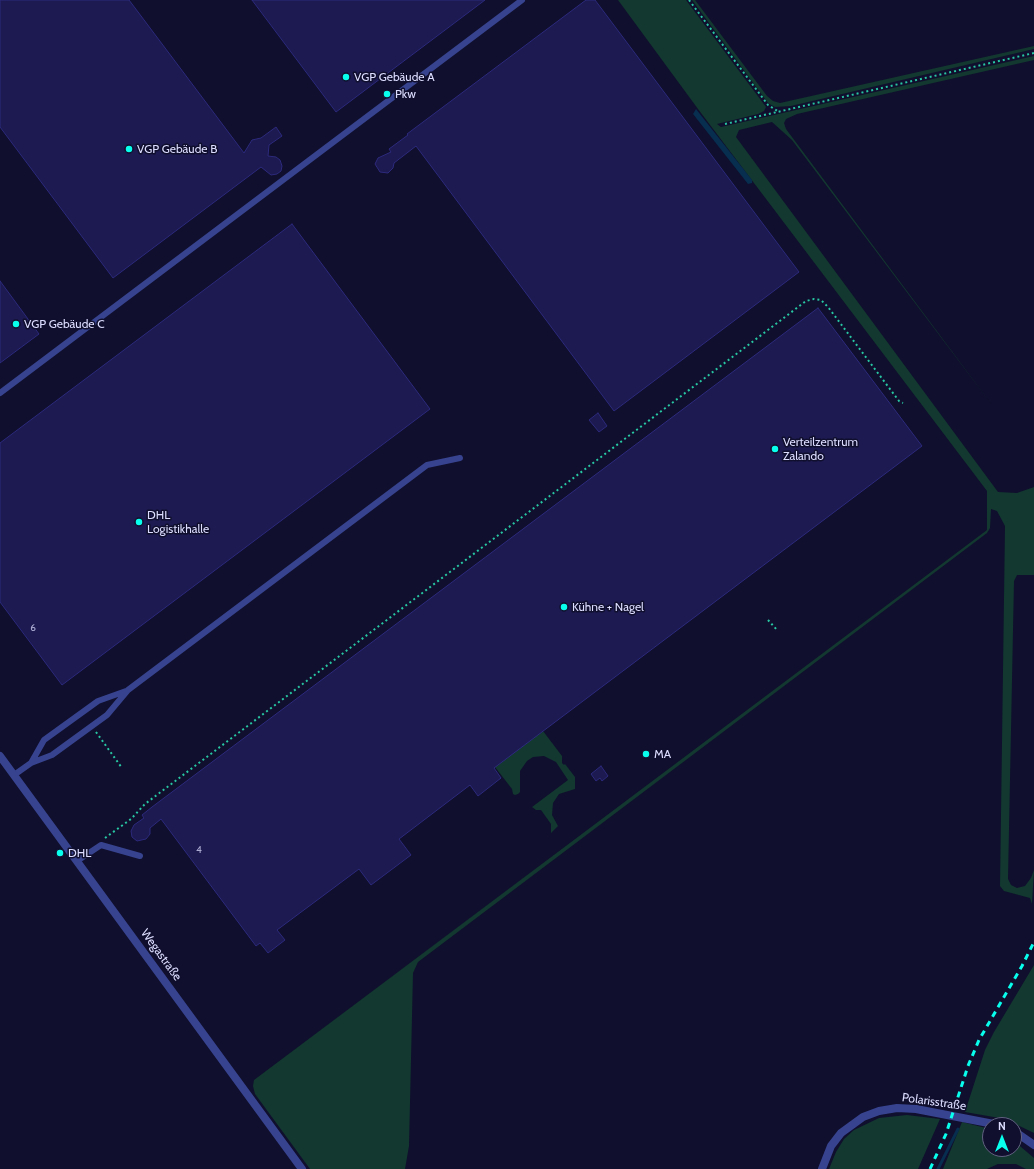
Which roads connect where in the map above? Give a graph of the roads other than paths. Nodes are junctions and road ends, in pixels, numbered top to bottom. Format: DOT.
graph roads {
  1 [pos="522,0"];
  2 [pos="0,393"];
  3 [pos="460,458"];
  4 [pos="128,690"];
  5 [pos="0,756"];
  6 [pos="31,763"];
  7 [pos="14,775"];
  8 [pos="140,856"];
  9 [pos="77,861"];
  10 [pos="982,1122"];
  11 [pos="1022,1137"];
  12 [pos="1034,1145"];
  13 [pos="302,1169"];
  14 [pos="822,1169"];
  1 -- 2 [label="lane"];
  3 -- 4 [label="lane"];
  4 -- 6 [label="lane"];
  4 -- 6 [label="lane"];
  5 -- 7 [label="street, Wegastraße"];
  6 -- 7 [label="lane"];
  7 -- 9 [label="street, Wegastraße"];
  8 -- 9 [label="lane"];
  9 -- 13 [label="street, Wegastraße"];
  10 -- 14 [label="street, Polarisstraße"];
  11 -- 12 [label="street"];
}
